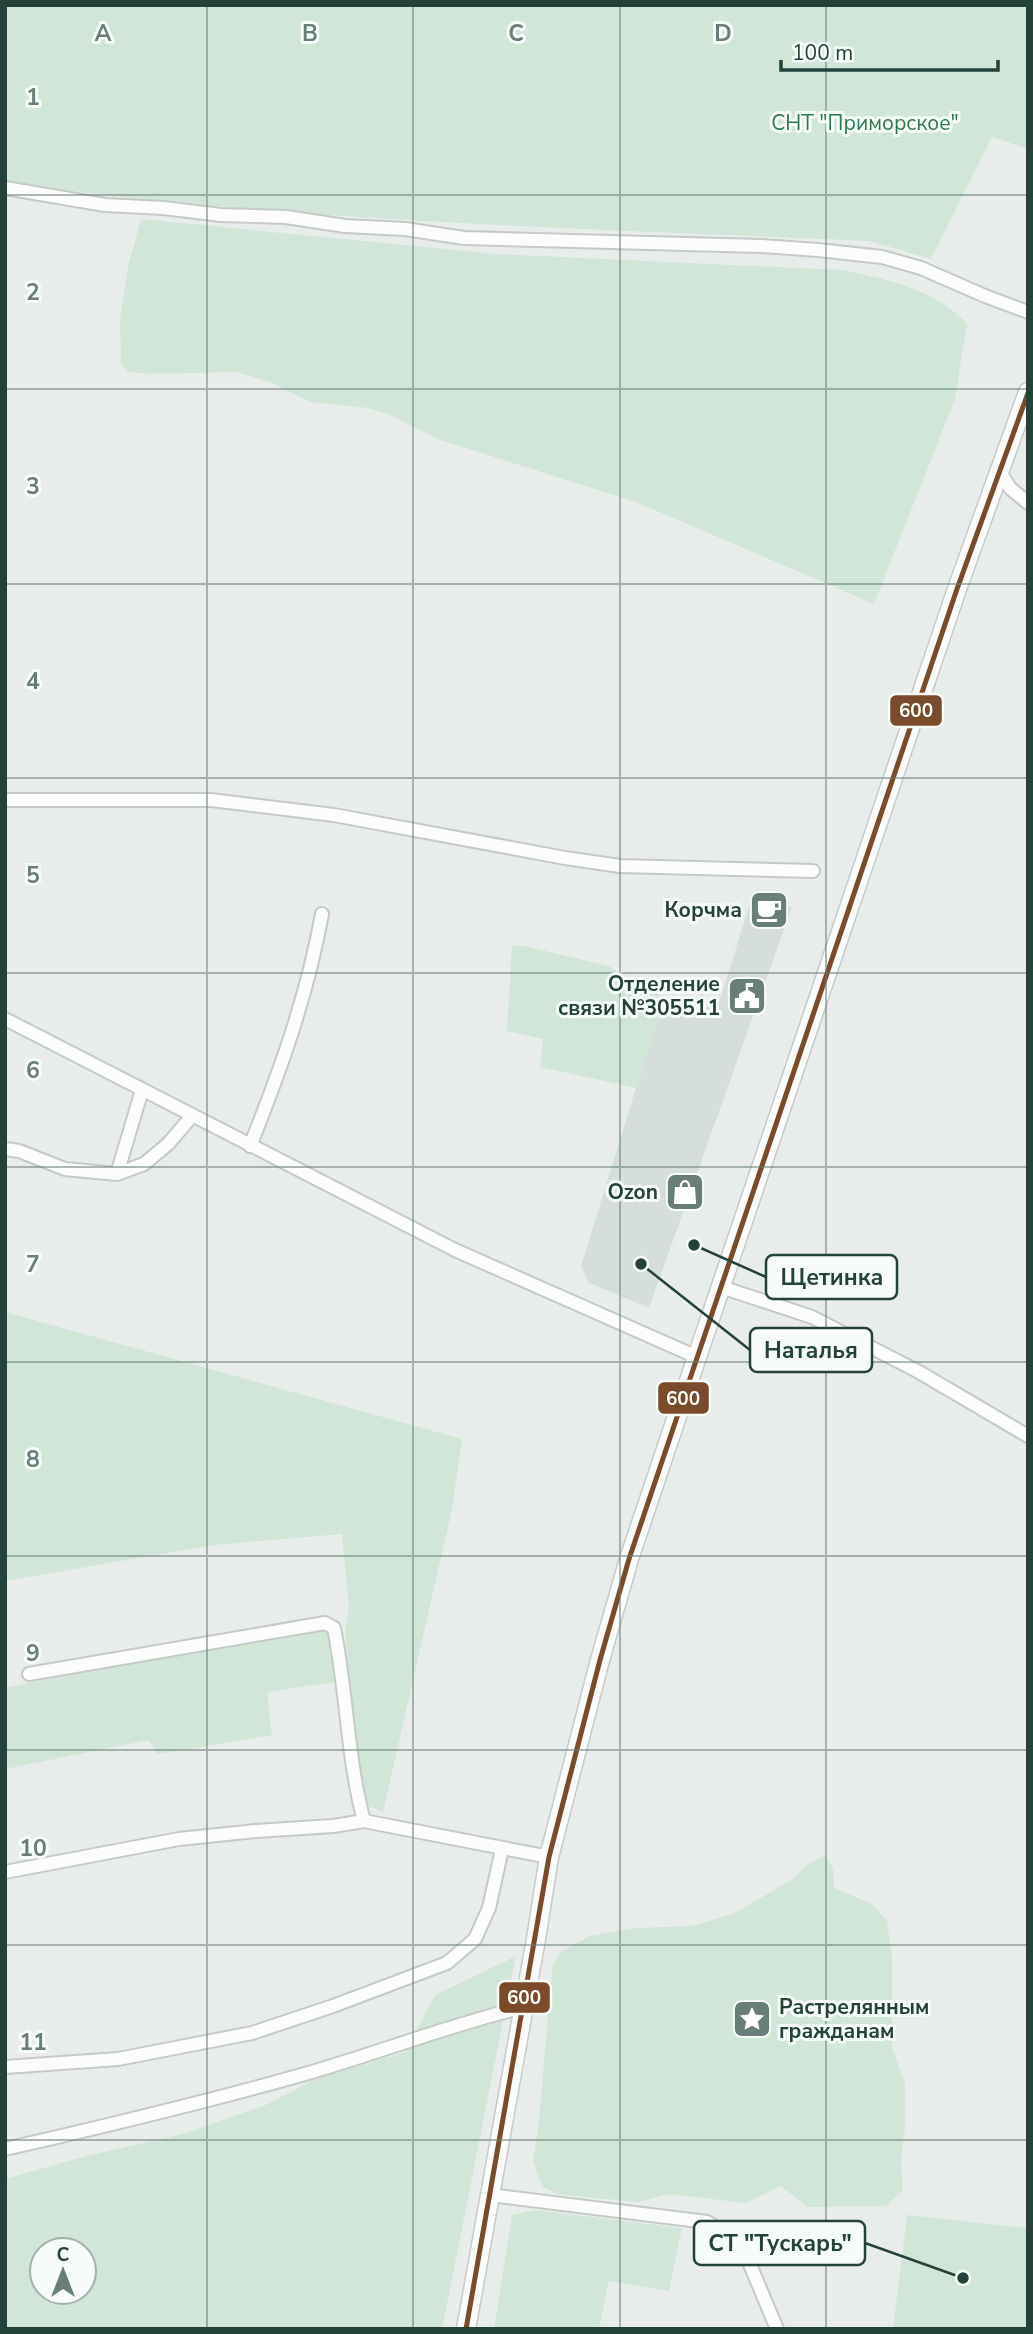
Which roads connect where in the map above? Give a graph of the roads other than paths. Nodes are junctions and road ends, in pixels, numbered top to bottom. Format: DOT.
graph roads {
  1 [pos="5,188"];
  2 [pos="1028,312"];
  3 [pos="1028,392"];
  4 [pos="1000,472"];
  5 [pos="1028,486"];
  6 [pos="1025,501"];
  7 [pos="5,800"];
  8 [pos="813,871"];
  9 [pos="322,914"];
  10 [pos="5,1019"];
  11 [pos="142,1090"];
  12 [pos="192,1116"];
  13 [pos="250,1146"];
  14 [pos="5,1149"];
  15 [pos="117,1174"];
  16 [pos="721,1287"];
  17 [pos="697,1357"];
  18 [pos="1028,1436"];
  19 [pos="29,1674"];
  20 [pos="364,1821"];
  21 [pos="502,1849"];
  22 [pos="549,1857"];
  23 [pos="5,1872"];
  24 [pos="524,2007"];
  25 [pos="5,2067"];
  26 [pos="5,2149"];
  27 [pos="490,2195"];
  28 [pos="466,2329"];
  29 [pos="777,2329"];
  1 -- 2 [label="street"];
  3 -- 4 [label="main road"];
  4 -- 6 [label="street"];
  4 -- 16 [label="main road"];
  5 -- 6 [label="street"];
  7 -- 8 [label="street"];
  9 -- 13 [label="street"];
  10 -- 11 [label="street"];
  11 -- 12 [label="street"];
  11 -- 15 [label="street"];
  12 -- 13 [label="street"];
  12 -- 15 [label="street"];
  13 -- 17 [label="street"];
  14 -- 15 [label="street"];
  16 -- 17 [label="main road"];
  16 -- 18 [label="street"];
  17 -- 22 [label="main road"];
  19 -- 20 [label="street"];
  20 -- 21 [label="street"];
  20 -- 23 [label="street"];
  21 -- 22 [label="street"];
  21 -- 25 [label="street"];
  22 -- 24 [label="main road"];
  24 -- 26 [label="street"];
  24 -- 27 [label="main road"];
  27 -- 28 [label="main road"];
  27 -- 29 [label="street"];
}
